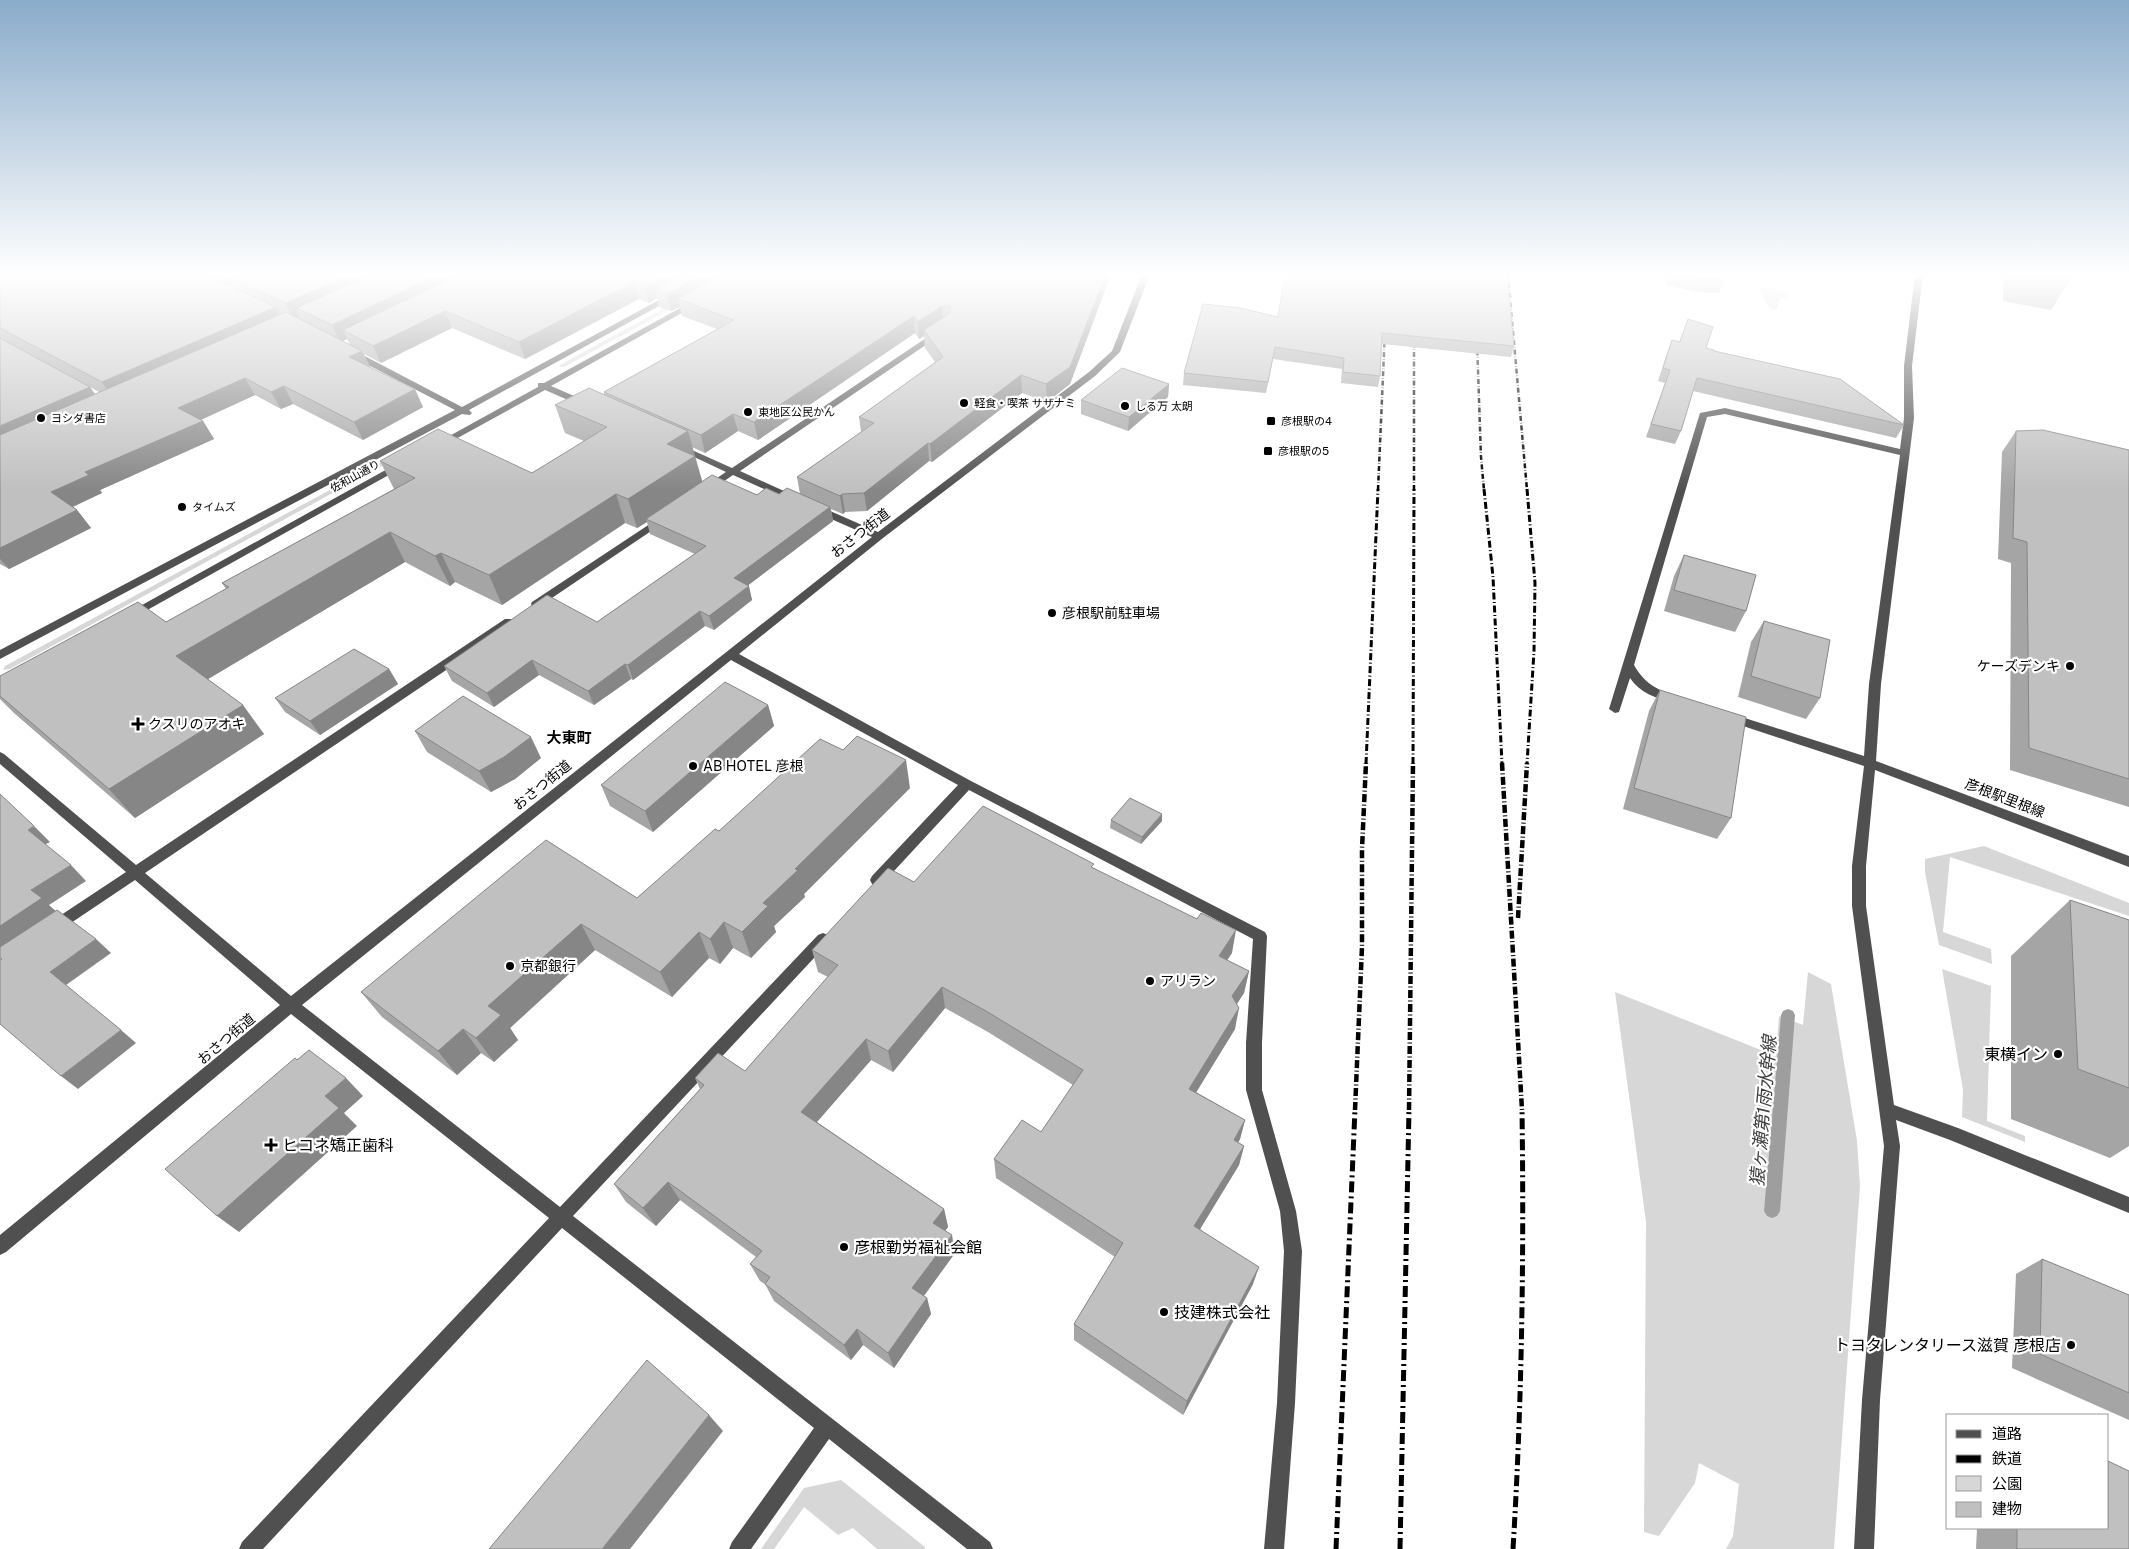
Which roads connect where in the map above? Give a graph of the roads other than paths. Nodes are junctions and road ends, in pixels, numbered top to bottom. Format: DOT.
graph roads {
  1 [pos="582,346"];
  2 [pos="618,346"];
  3 [pos="919,346"];
  4 [pos="1118,346"];
  5 [pos="1911,346"];
  6 [pos="348,351"];
  7 [pos="525,378"];
  8 [pos="546,386"];
  9 [pos="462,410"];
  10 [pos="597,410"];
  11 [pos="482,420"];
  12 [pos="670,443"];
  13 [pos="431,449"];
  14 [pos="1905,453"];
  15 [pos="413,458"];
  16 [pos="733,472"];
  17 [pos="696,496"];
  18 [pos="672,513"];
  19 [pos="879,536"];
  20 [pos="121,619"];
  21 [pos="730,654"];
  22 [pos="0,655"];
  23 [pos="1628,664"];
  24 [pos="1682,702"];
  25 [pos="1615,709"];
  26 [pos="1718,714"];
  27 [pos="0,756"];
  28 [pos="1870,763"];
  29 [pos="967,784"];
  30 [pos="2129,862"];
  31 [pos="136,872"];
  32 [pos="871,887"];
  33 [pos="831,930"];
  34 [pos="41,936"];
  35 [pos="291,1004"];
  36 [pos="1889,1110"];
  37 [pos="2129,1205"];
  38 [pos="562,1217"];
  39 [pos="0,1246"];
  40 [pos="827,1426"];
  41 [pos="249,1549"];
  42 [pos="739,1549"];
  43 [pos="983,1549"];
  44 [pos="1274,1549"];
  45 [pos="1864,1549"];
  1 -- 7 [label="street, 佐和山通り"];
  2 -- 8 [label="street"];
  3 -- 16 [label="street"];
  4 -- 19 [label="street, おさつ街道"];
  5 -- 14 [label="street"];
  6 -- 9 [label="street"];
  7 -- 8 [label="street"];
  7 -- 9 [label="street, 佐和山通り"];
  8 -- 10 [label="street"];
  8 -- 11 [label="street"];
  9 -- 11 [label="street"];
  9 -- 22 [label="street, 佐和山通り"];
  11 -- 13 [label="street"];
  12 -- 16 [label="street"];
  14 -- 23 [label="street"];
  14 -- 28 [label="street"];
  15 -- 20 [label="street, 佐和山通り"];
  16 -- 17 [label="street"];
  16 -- 19 [label="street"];
  18 -- 31 [label="street"];
  19 -- 21 [label="street, おさつ街道"];
  21 -- 29 [label="street"];
  21 -- 35 [label="street, おさつ街道"];
  23 -- 24 [label="street"];
  23 -- 25 [label="street"];
  26 -- 28 [label="street, 彦根駅里根線"];
  27 -- 31 [label="street"];
  28 -- 30 [label="street, 彦根駅里根線"];
  28 -- 36 [label="street"];
  29 -- 32 [label="street"];
  29 -- 44 [label="street"];
  31 -- 34 [label="street"];
  31 -- 35 [label="street"];
  33 -- 38 [label="street"];
  35 -- 38 [label="street"];
  35 -- 39 [label="street, おさつ街道"];
  36 -- 37 [label="street"];
  36 -- 45 [label="street"];
  38 -- 40 [label="street"];
  38 -- 41 [label="street"];
  40 -- 42 [label="street"];
  40 -- 43 [label="street"];
}
